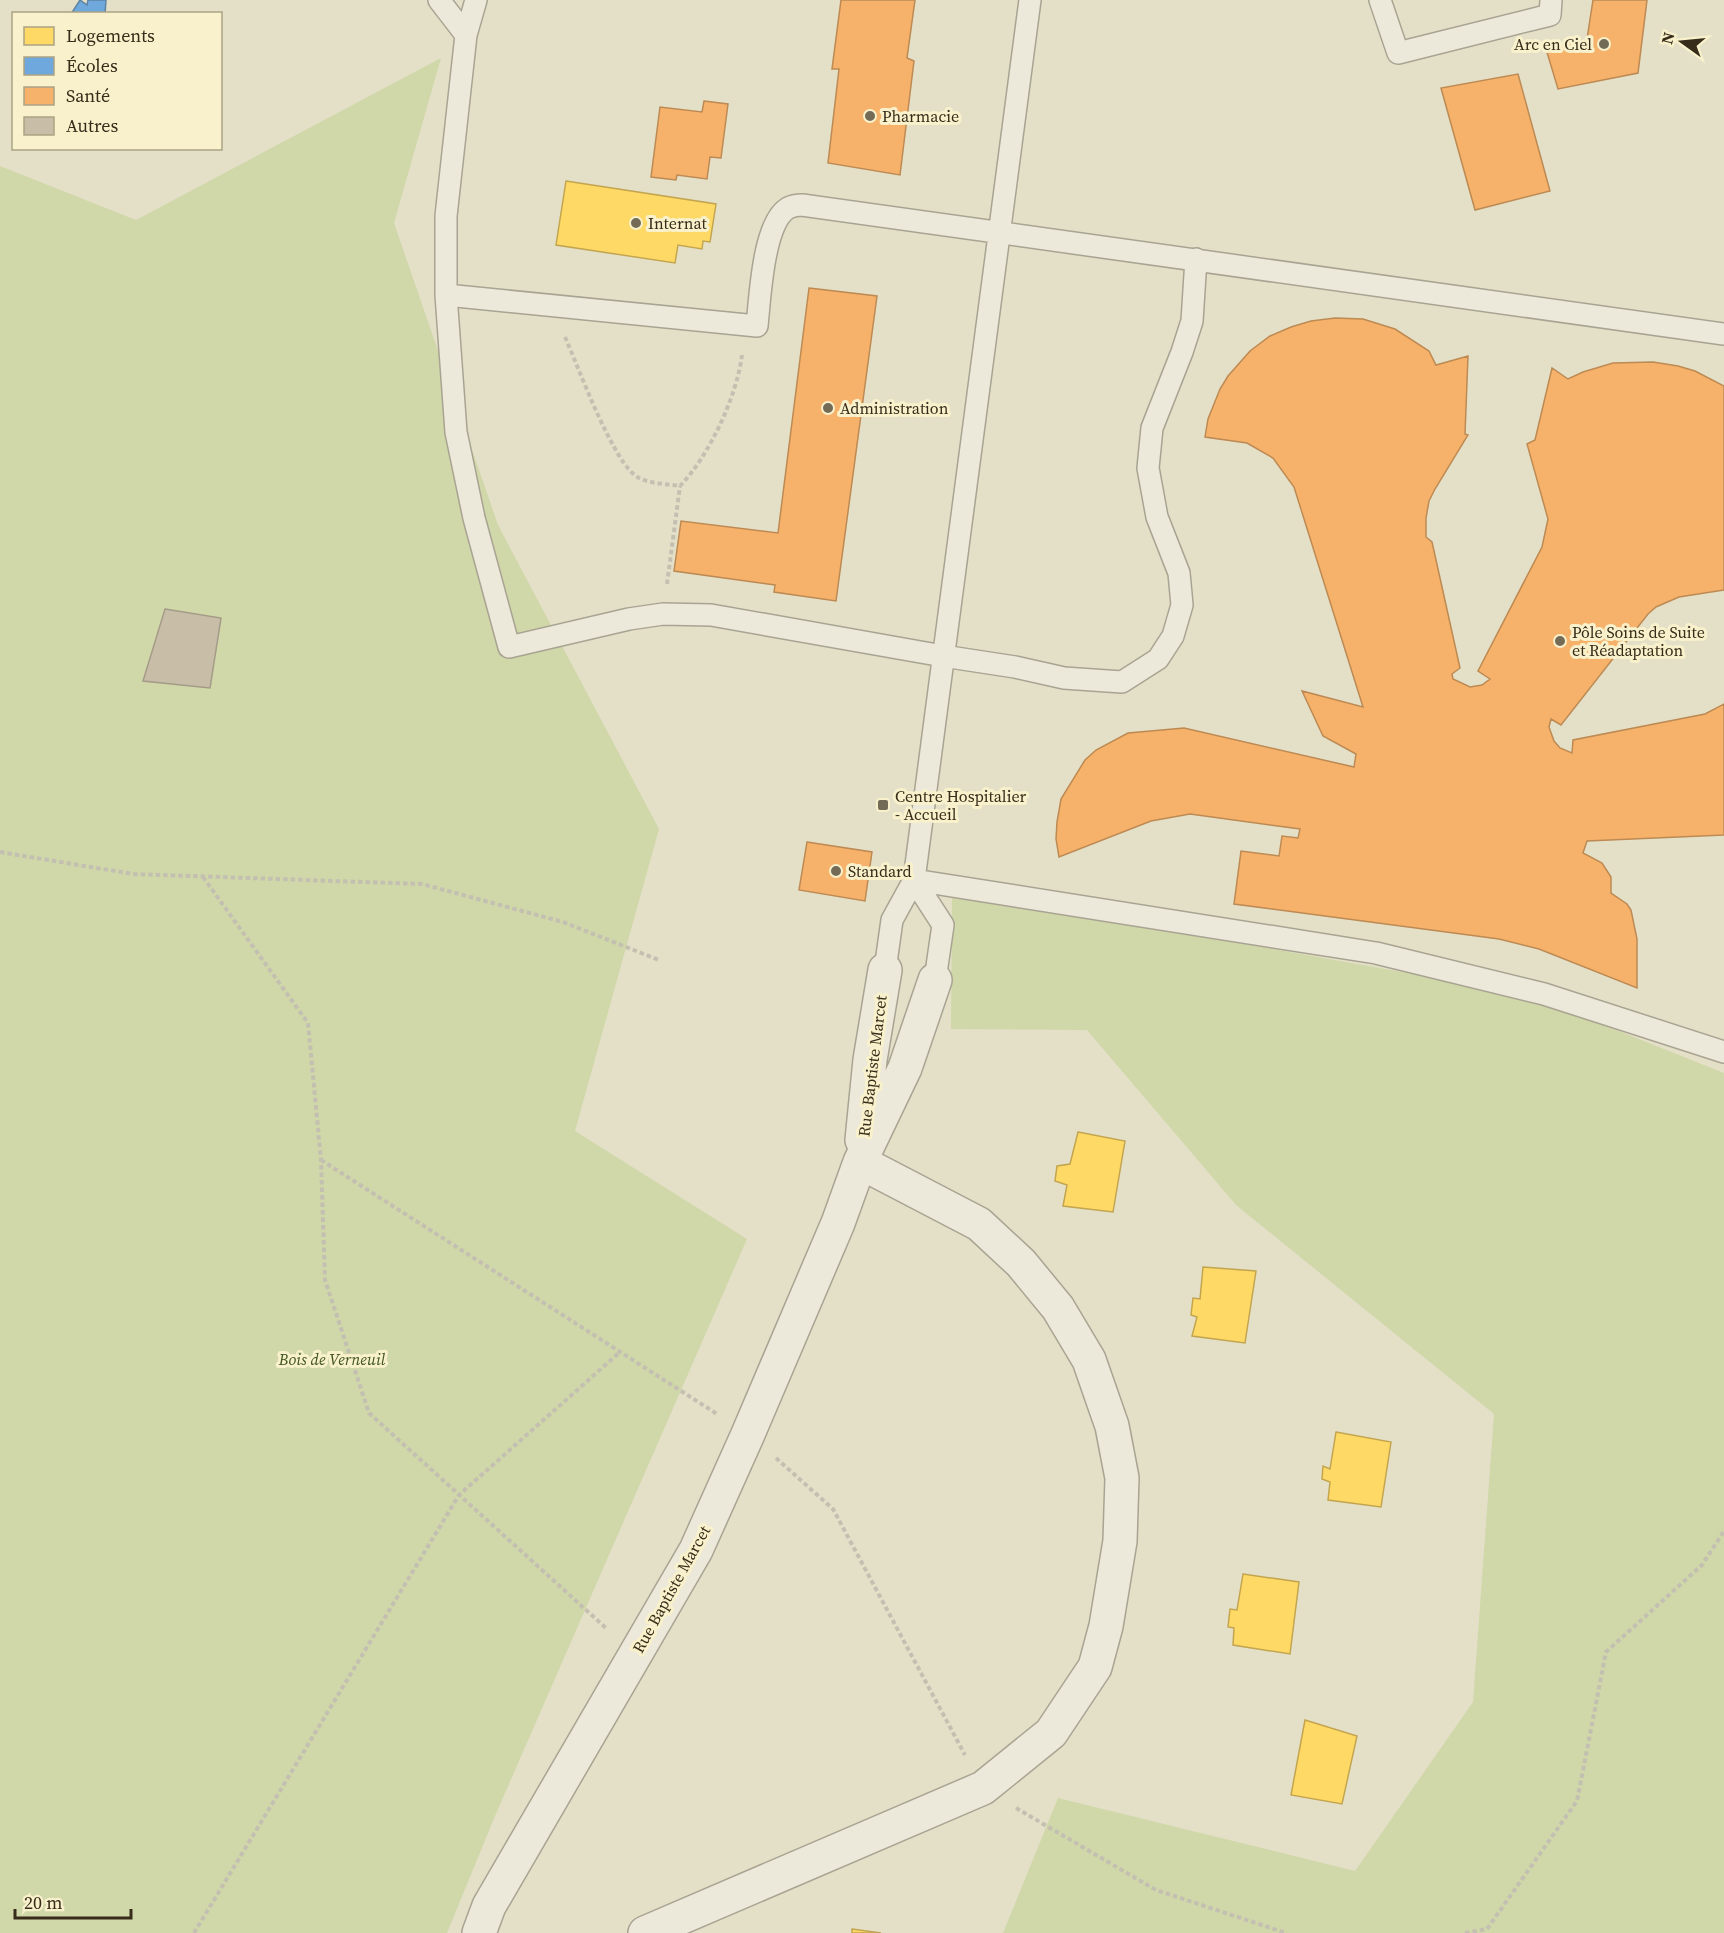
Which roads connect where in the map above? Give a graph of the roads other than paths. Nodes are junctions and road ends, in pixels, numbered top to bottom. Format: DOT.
graph roads {
  1 [pos="439,0"];
  2 [pos="476,0"];
  3 [pos="1030,0"];
  4 [pos="1380,0"];
  5 [pos="1551,0"];
  6 [pos="466,35"];
  7 [pos="1000,232"];
  8 [pos="1196,259"];
  9 [pos="446,295"];
  10 [pos="1724,334"];
  11 [pos="943,656"];
  12 [pos="914,880"];
  13 [pos="885,970"];
  14 [pos="935,980"];
  15 [pos="1724,1052"];
  16 [pos="860,1162"];
  17 [pos="478,1933"];
  18 [pos="645,1933"];
  1 -- 6 [label="lane"];
  2 -- 6 [label="lane"];
  3 -- 7 [label="lane"];
  4 -- 5 [label="lane"];
  6 -- 9 [label="lane"];
  7 -- 8 [label="lane"];
  7 -- 9 [label="lane"];
  7 -- 11 [label="lane"];
  8 -- 10 [label="lane"];
  8 -- 11 [label="lane"];
  9 -- 11 [label="lane"];
  11 -- 12 [label="lane"];
  12 -- 13 [label="lane"];
  12 -- 14 [label="lane"];
  12 -- 15 [label="lane"];
  13 -- 16 [label="street, Rue Baptiste Marcet"];
  14 -- 16 [label="street, Rue Baptiste Marcet"];
  16 -- 17 [label="street, Rue Baptiste Marcet"];
  16 -- 18 [label="street"];
}
